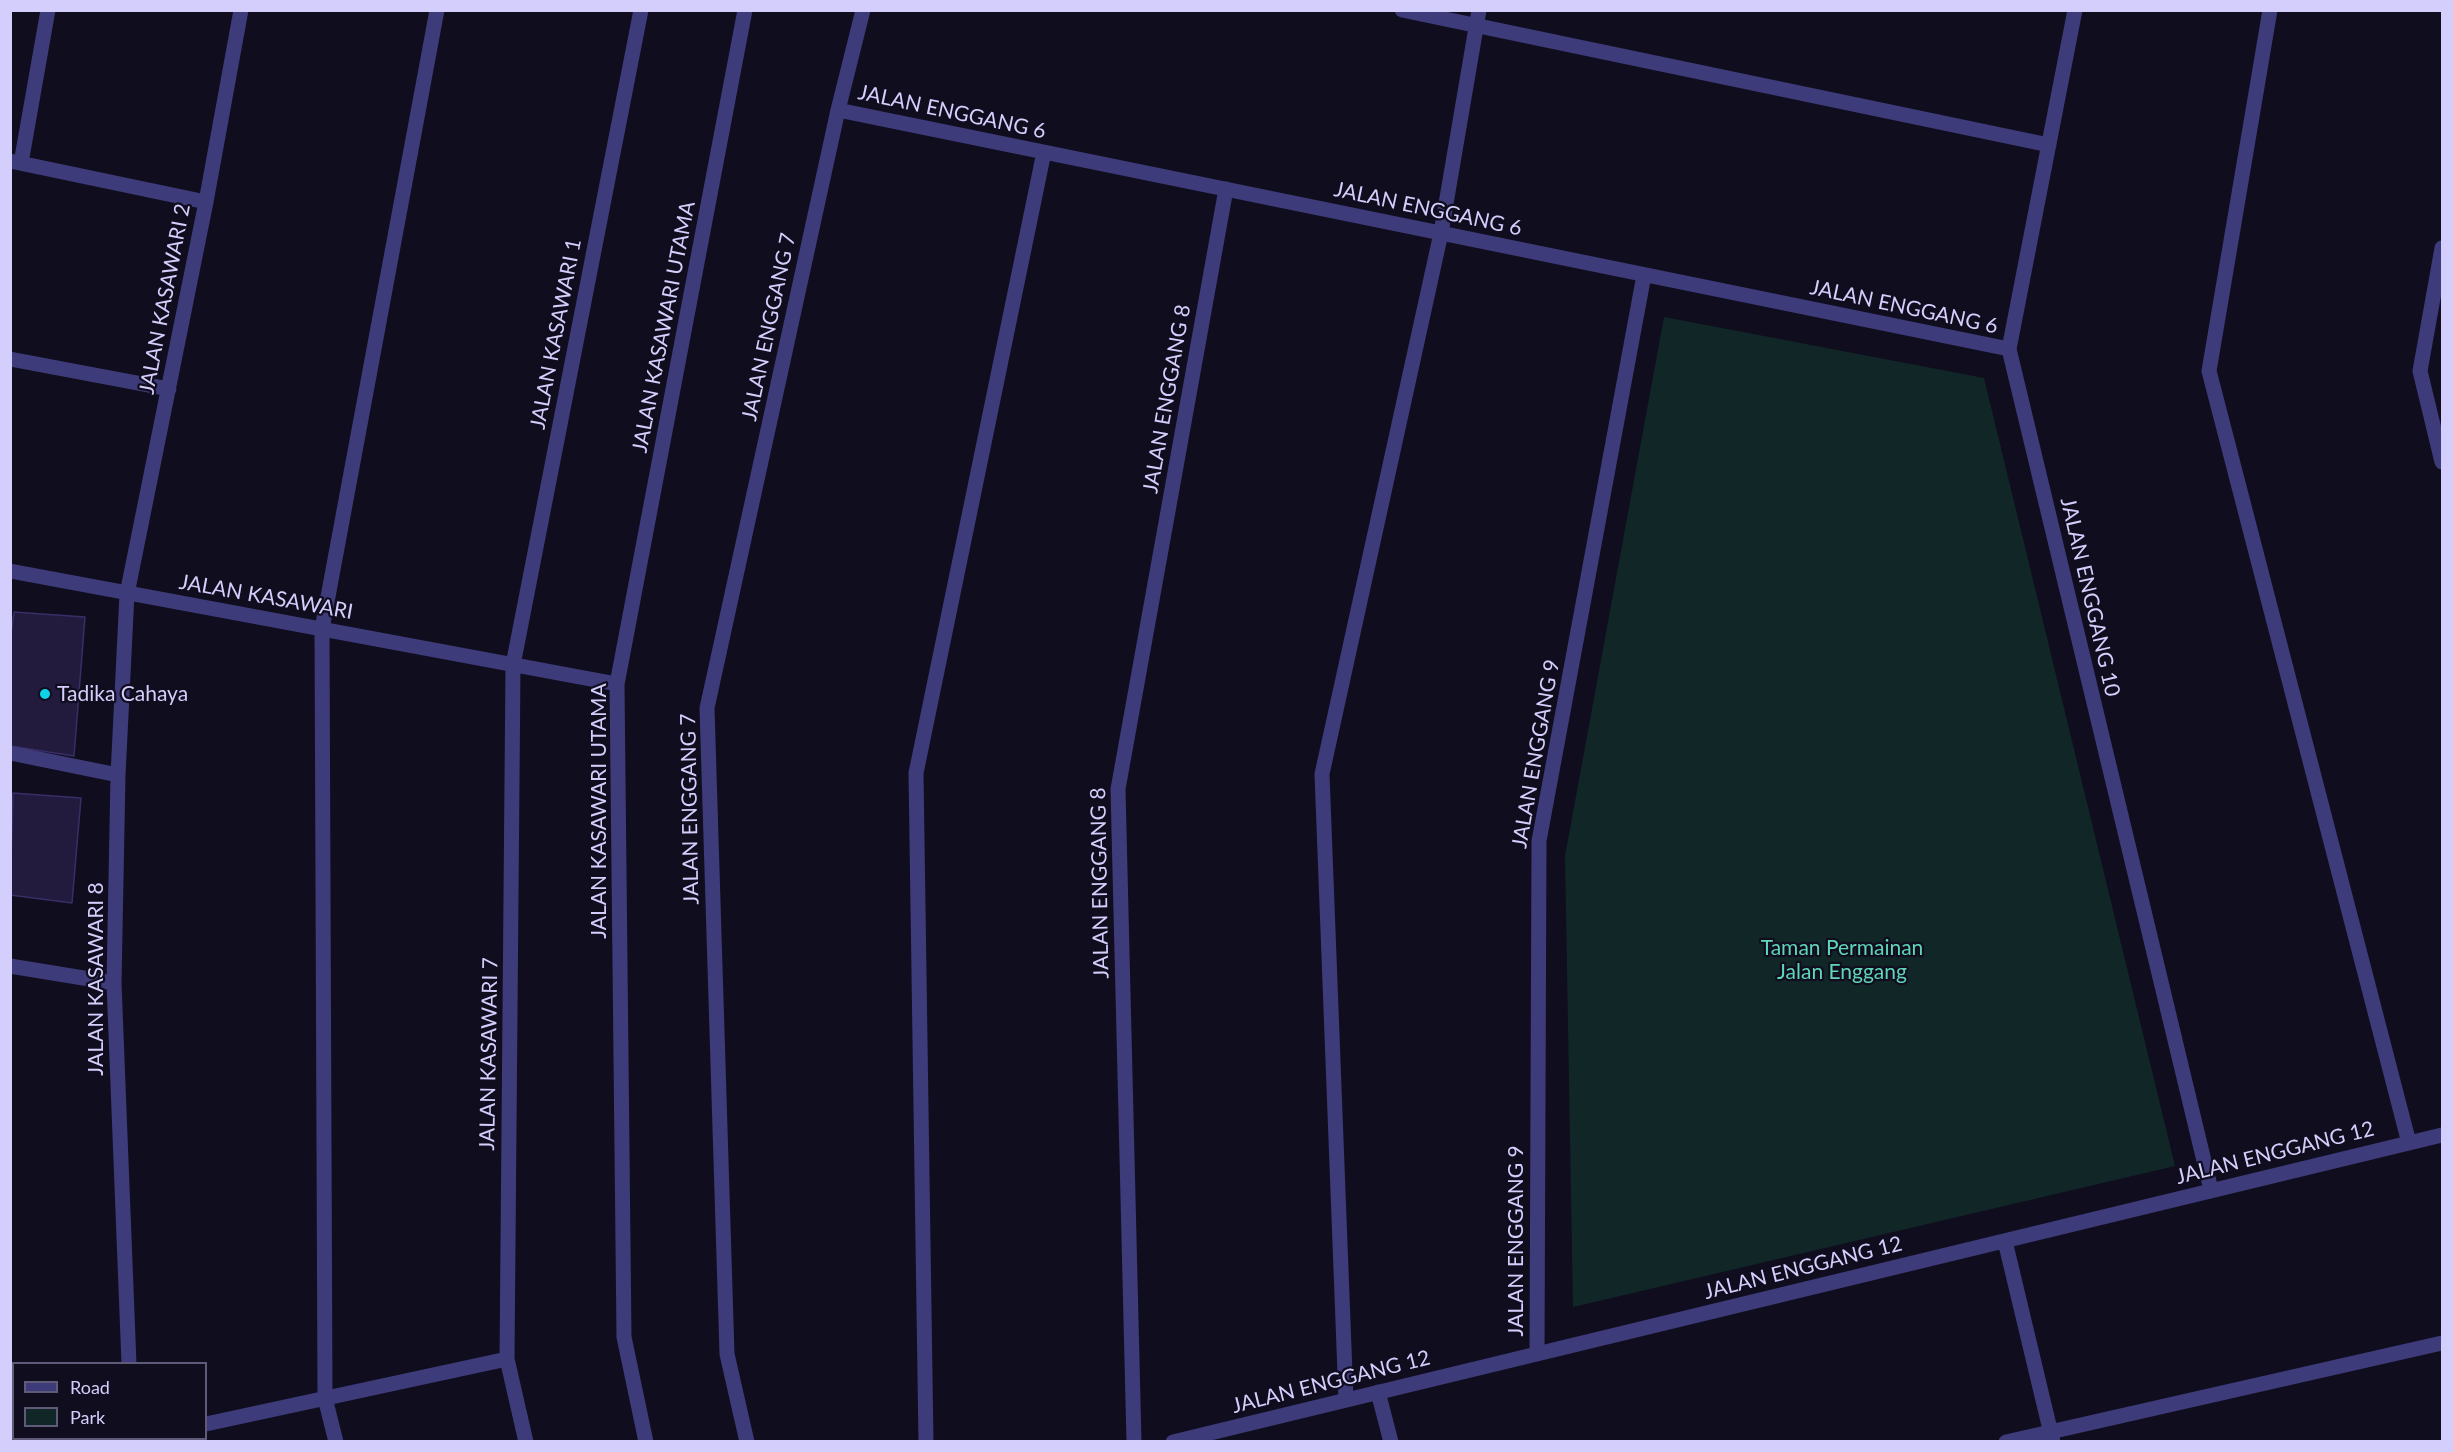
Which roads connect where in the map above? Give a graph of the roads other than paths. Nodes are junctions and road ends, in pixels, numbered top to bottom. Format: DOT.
graph roads {
  1 [pos="48,10"];
  2 [pos="241,10"];
  3 [pos="437,10"];
  4 [pos="641,10"];
  5 [pos="745,10"];
  6 [pos="863,10"];
  7 [pos="1402,10"];
  8 [pos="2075,10"];
  9 [pos="2270,10"];
  10 [pos="1478,18"];
  11 [pos="838,110"];
  12 [pos="2049,145"];
  13 [pos="1044,152"];
  14 [pos="16,162"];
  15 [pos="1226,189"];
  16 [pos="206,202"];
  17 [pos="1441,233"];
  18 [pos="2442,248"];
  19 [pos="1644,275"];
  20 [pos="2009,350"];
  21 [pos="10,359"];
  22 [pos="169,389"];
  23 [pos="2442,462"];
  24 [pos="10,571"];
  25 [pos="127,594"];
  26 [pos="322,628"];
  27 [pos="513,665"];
  28 [pos="618,684"];
  29 [pos="10,753"];
  30 [pos="118,775"];
  31 [pos="10,966"];
  32 [pos="114,984"];
  33 [pos="2442,1135"];
  34 [pos="2409,1143"];
  35 [pos="2211,1190"];
  36 [pos="2005,1241"];
  37 [pos="2442,1343"];
  38 [pos="1537,1354"];
  39 [pos="507,1359"];
  40 [pos="129,1362"];
  41 [pos="1378,1392"];
  42 [pos="325,1398"];
  43 [pos="1346,1400"];
  44 [pos="207,1424"];
  45 [pos="2051,1436"];
  46 [pos="336,1442"];
  47 [pos="526,1442"];
  48 [pos="646,1442"];
  49 [pos="747,1442"];
  50 [pos="926,1442"];
  51 [pos="1134,1442"];
  52 [pos="1173,1442"];
  53 [pos="1391,1442"];
  54 [pos="2007,1442"];
  1 -- 14 [label="street"];
  2 -- 16 [label="street, JALAN KASAWARI 2"];
  3 -- 26 [label="street"];
  4 -- 27 [label="street, JALAN KASAWARI 1"];
  5 -- 28 [label="street, JALAN KASAWARI UTAMA"];
  6 -- 11 [label="street, JALAN ENGGANG 7"];
  7 -- 10 [label="street"];
  8 -- 12 [label="street, JALAN ENGGANG 10"];
  9 -- 34 [label="street"];
  10 -- 12 [label="street"];
  10 -- 17 [label="street"];
  11 -- 13 [label="street, JALAN ENGGANG 6"];
  11 -- 49 [label="street, JALAN ENGGANG 7"];
  12 -- 20 [label="street, JALAN ENGGANG 10"];
  13 -- 15 [label="street, JALAN ENGGANG 6"];
  13 -- 50 [label="street"];
  14 -- 16 [label="street"];
  15 -- 17 [label="street, JALAN ENGGANG 6"];
  15 -- 51 [label="street, JALAN ENGGANG 8"];
  16 -- 22 [label="street, JALAN KASAWARI 2"];
  17 -- 19 [label="street, JALAN ENGGANG 6"];
  17 -- 43 [label="street"];
  18 -- 23 [label="street"];
  19 -- 20 [label="street, JALAN ENGGANG 6"];
  19 -- 38 [label="street, JALAN ENGGANG 9"];
  20 -- 35 [label="street, JALAN ENGGANG 10"];
  21 -- 22 [label="street"];
  22 -- 25 [label="street, JALAN KASAWARI 2"];
  24 -- 25 [label="street, JALAN KASAWARI"];
  25 -- 26 [label="street, JALAN KASAWARI"];
  25 -- 30 [label="street, JALAN KASAWARI 8"];
  26 -- 27 [label="street, JALAN KASAWARI"];
  26 -- 42 [label="street"];
  27 -- 28 [label="street, JALAN KASAWARI"];
  27 -- 39 [label="street, JALAN KASAWARI 7"];
  28 -- 48 [label="street, JALAN KASAWARI UTAMA"];
  29 -- 30 [label="street"];
  30 -- 32 [label="street, JALAN KASAWARI 8"];
  31 -- 32 [label="street"];
  32 -- 40 [label="street, JALAN KASAWARI 8"];
  33 -- 34 [label="street, JALAN ENGGANG 12"];
  34 -- 35 [label="street, JALAN ENGGANG 12"];
  35 -- 36 [label="street, JALAN ENGGANG 12"];
  36 -- 38 [label="street, JALAN ENGGANG 12"];
  36 -- 45 [label="street"];
  37 -- 45 [label="street"];
  38 -- 41 [label="street, JALAN ENGGANG 12"];
  39 -- 42 [label="street"];
  39 -- 47 [label="street, JALAN KASAWARI 7"];
  41 -- 43 [label="street, JALAN ENGGANG 12"];
  41 -- 53 [label="street"];
  42 -- 44 [label="street"];
  42 -- 46 [label="street"];
  43 -- 52 [label="street, JALAN ENGGANG 12"];
  45 -- 54 [label="street"];
}
